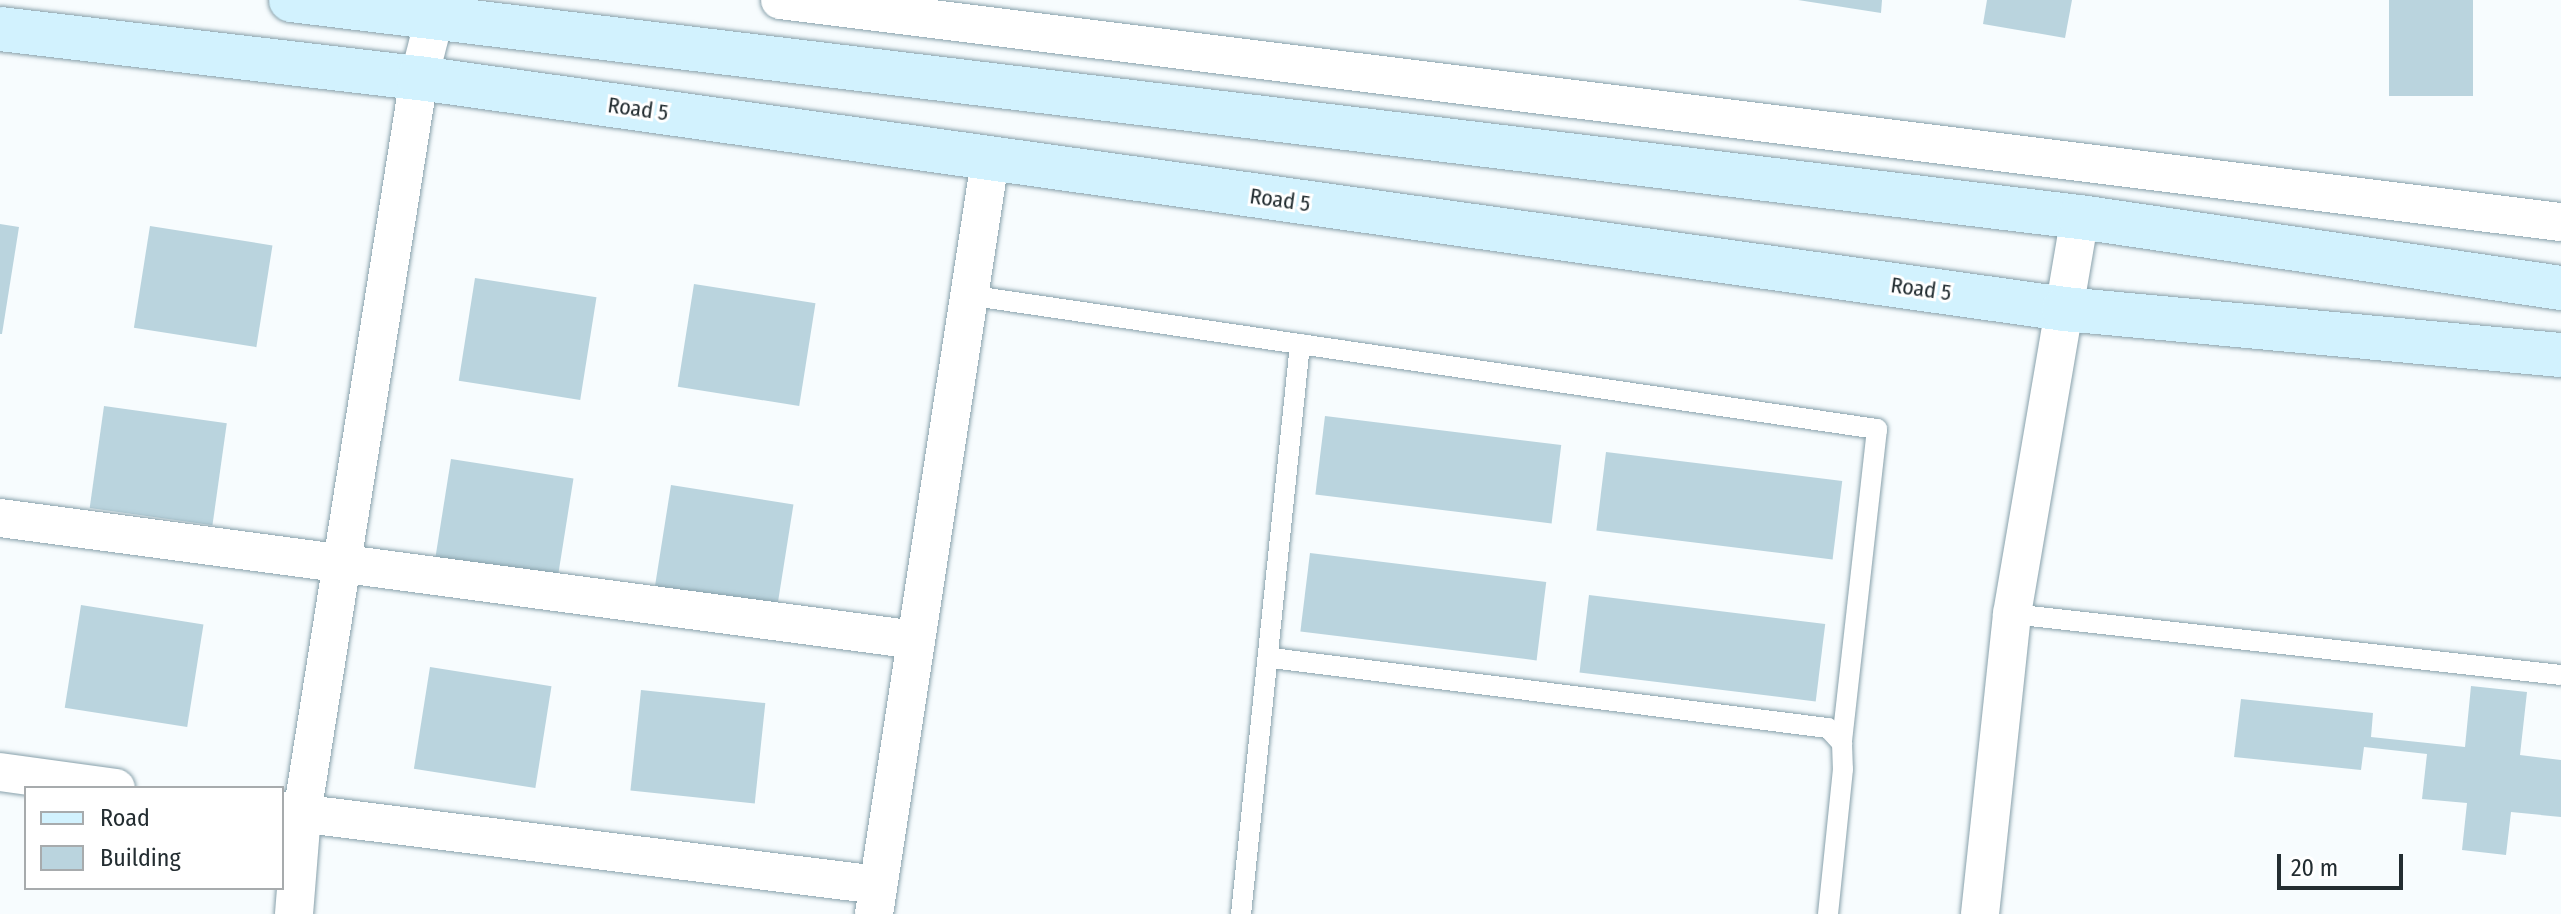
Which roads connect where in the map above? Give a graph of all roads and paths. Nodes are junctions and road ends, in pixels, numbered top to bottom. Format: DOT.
graph roads {
  1 [pos="291,0"];
  2 [pos="780,0"];
  3 [pos="437,8"];
  4 [pos="0,29"];
  5 [pos="419,78"];
  6 [pos="990,160"];
  7 [pos="2080,217"];
  8 [pos="2561,222"];
  9 [pos="2561,288"];
  10 [pos="967,295"];
  11 [pos="2064,309"];
  12 [pos="1300,344"];
  13 [pos="2561,355"];
  14 [pos="0,518"];
  15 [pos="343,561"];
  16 [pos="2012,614"];
  17 [pos="915,640"];
  18 [pos="1272,658"];
  19 [pos="2561,675"];
  20 [pos="1842,743"];
  21 [pos="0,772"];
  22 [pos="102,786"];
  23 [pos="292,812"];
  24 [pos="876,900"];
  25 [pos="294,914"];
  26 [pos="1241,914"];
  27 [pos="1828,914"];
  28 [pos="1980,914"];
  1 -- 3 [label="street"];
  2 -- 8 [label="street"];
  3 -- 5 [label="street"];
  3 -- 7 [label="street"];
  4 -- 5 [label="street, Road 5"];
  5 -- 6 [label="street, Road 5"];
  5 -- 15 [label="street"];
  6 -- 10 [label="street"];
  6 -- 11 [label="street, Road 5"];
  7 -- 9 [label="street"];
  7 -- 11 [label="street"];
  10 -- 12 [label="lane"];
  10 -- 17 [label="street"];
  11 -- 13 [label="street, Road 5"];
  11 -- 16 [label="street"];
  12 -- 18 [label="lane"];
  12 -- 20 [label="lane"];
  14 -- 15 [label="street"];
  15 -- 17 [label="street"];
  15 -- 23 [label="street"];
  16 -- 19 [label="lane"];
  16 -- 28 [label="street"];
  17 -- 24 [label="street"];
  18 -- 20 [label="lane"];
  18 -- 26 [label="lane"];
  20 -- 27 [label="lane"];
  21 -- 22 [label="street"];
  23 -- 24 [label="street"];
  23 -- 25 [label="street"];
}
